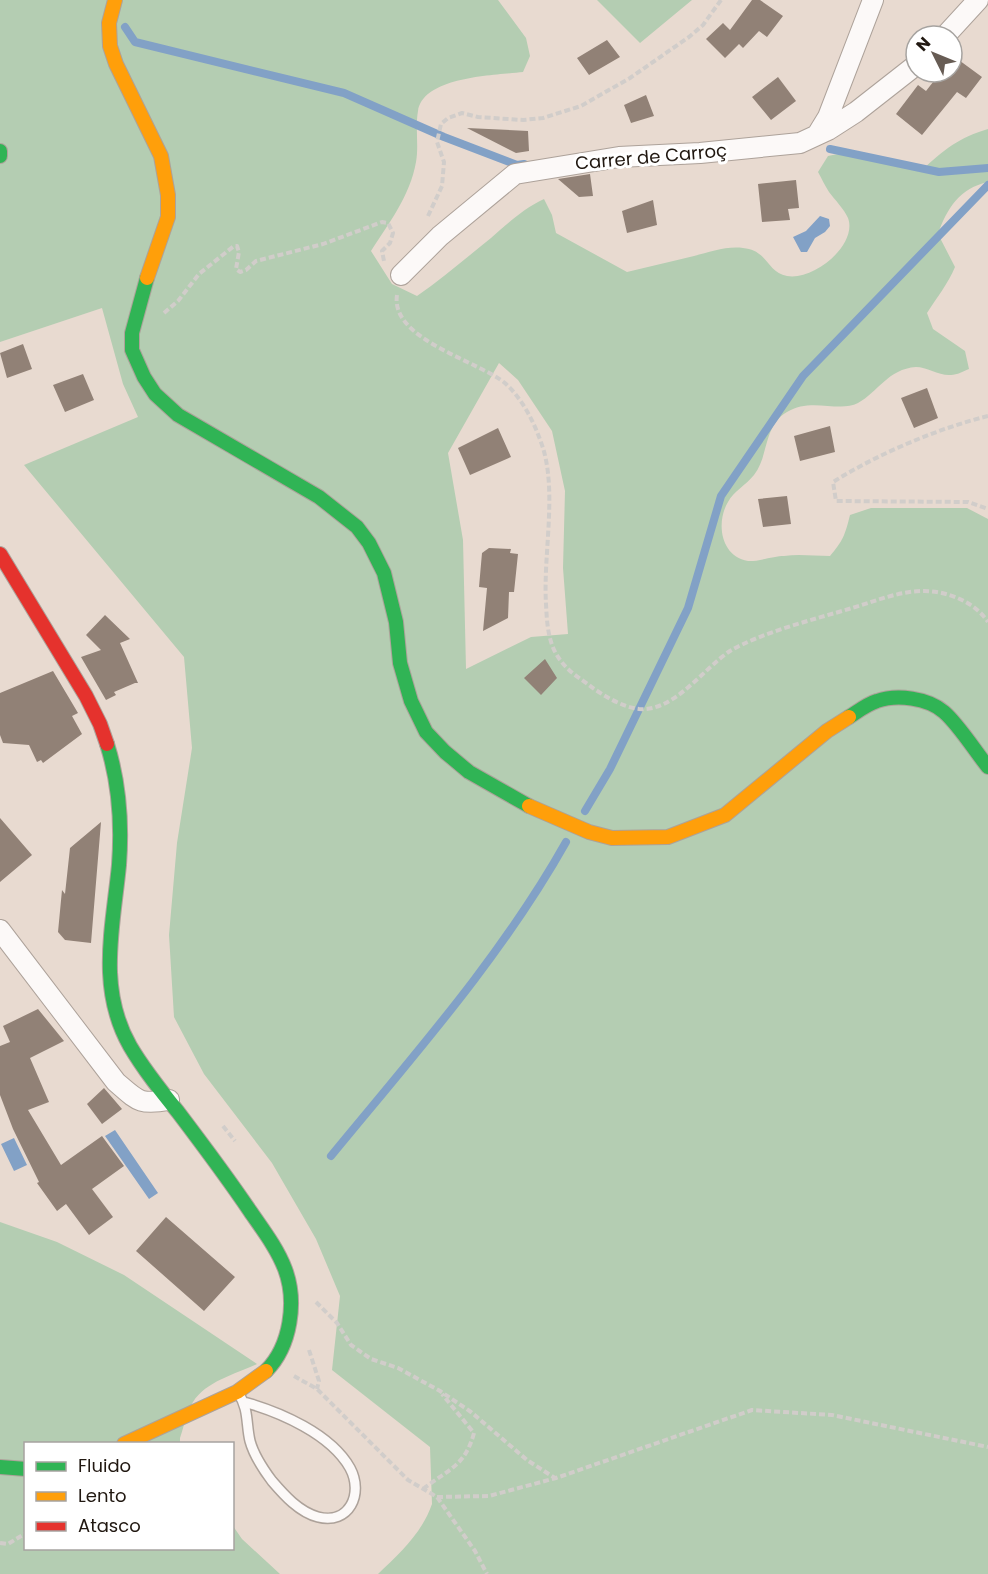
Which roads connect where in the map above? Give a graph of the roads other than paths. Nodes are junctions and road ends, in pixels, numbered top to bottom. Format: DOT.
graph roads {
  1 [pos="115,0"];
  2 [pos="873,0"];
  3 [pos="978,0"];
  4 [pos="956,24"];
  5 [pos="904,74"];
  6 [pos="818,135"];
  7 [pos="401,275"];
  8 [pos="0,554"];
  9 [pos="988,766"];
  10 [pos="0,930"];
  11 [pos="168,1100"];
  12 [pos="241,1397"];
  13 [pos="127,1442"];
  14 [pos="0,1467"];
  15 [pos="24,1469"];
  1 -- 9 [label="main road"];
  2 -- 6 [label="street"];
  3 -- 4 [label="street"];
  5 -- 6 [label="street, Carrer de Carroç"];
  6 -- 7 [label="street, Carrer de Carroç"];
  8 -- 11 [label="main road"];
  10 -- 11 [label="street"];
  11 -- 12 [label="main road"];
  12 -- 12 [label="lane"];
  12 -- 13 [label="main road"];
  14 -- 15 [label="main road"];
}
